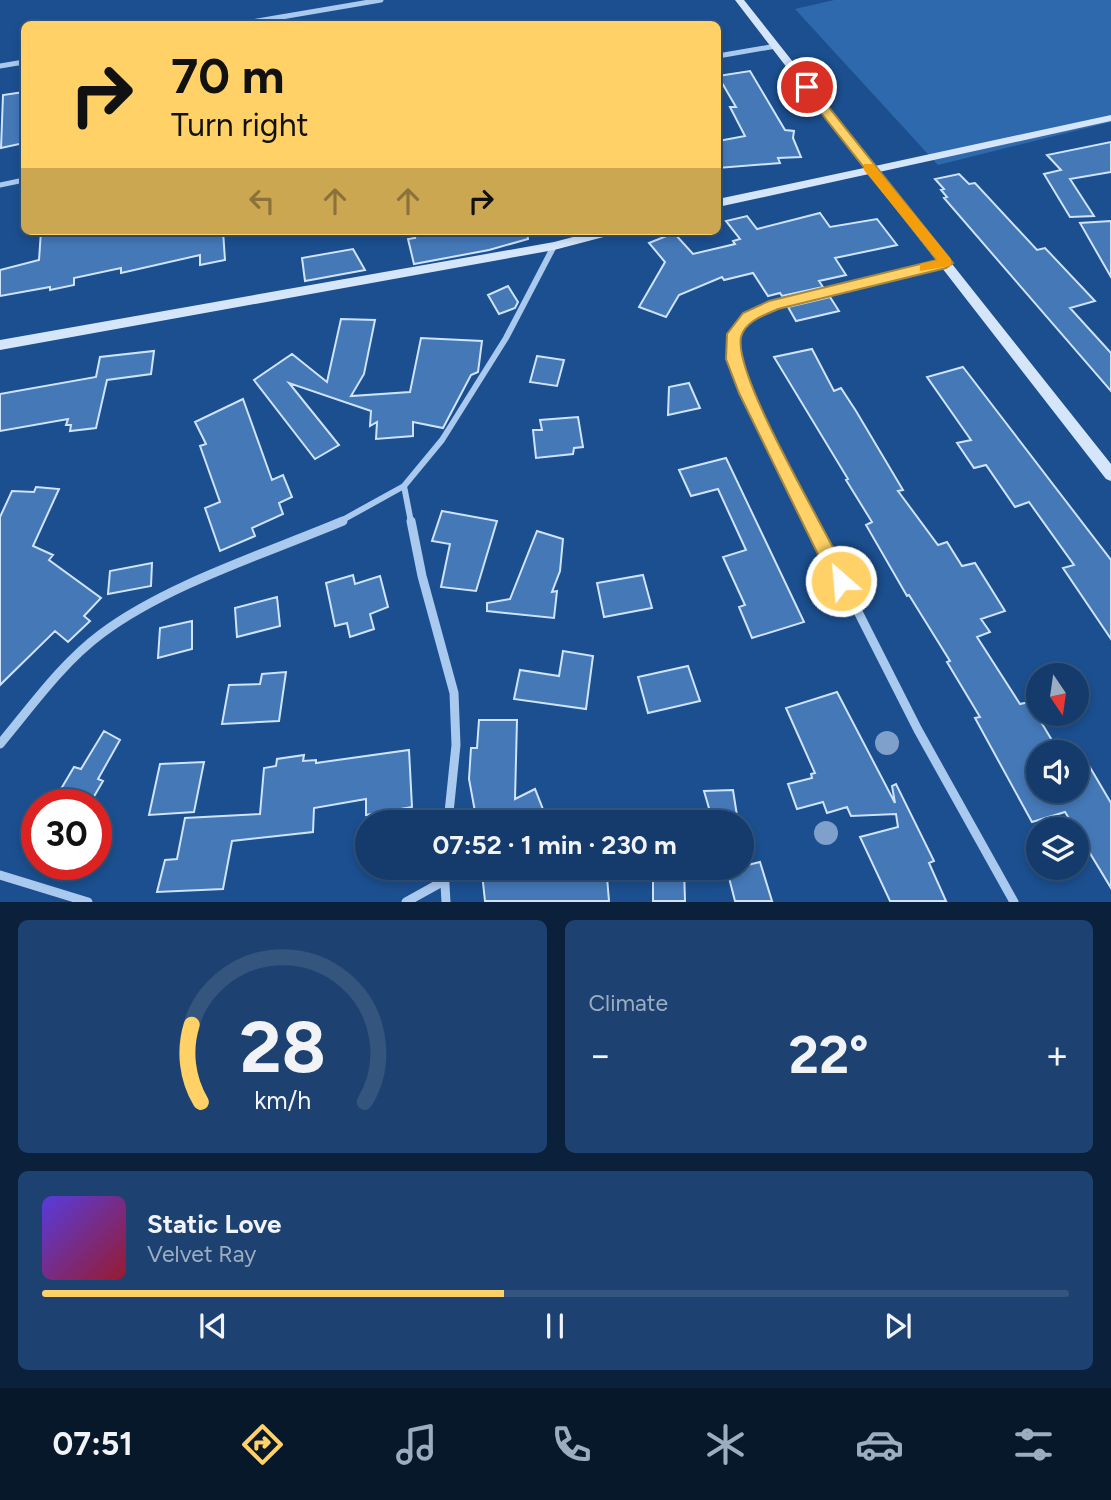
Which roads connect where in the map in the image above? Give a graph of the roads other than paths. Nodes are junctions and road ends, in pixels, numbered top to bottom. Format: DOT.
graph roads {
  1 [pos="374,0"];
  2 [pos="381,0"];
  3 [pos="739,0"];
  4 [pos="257,21"];
  5 [pos="776,46"];
  6 [pos="721,55"];
  7 [pos="21,62"];
  8 [pos="0,66"];
  9 [pos="1111,118"];
  10 [pos="871,170"];
  11 [pos="21,180"];
  12 [pos="0,184"];
  13 [pos="721,202"];
  14 [pos="596,235"];
  15 [pos="554,246"];
  16 [pos="946,263"];
  17 [pos="0,345"];
  18 [pos="1111,475"];
  19 [pos="404,485"];
  20 [pos="0,744"];
  21 [pos="449,810"];
  22 [pos="0,875"];
  23 [pos="442,882"];
  24 [pos="88,901"];
  25 [pos="406,901"];
  26 [pos="446,901"];
  27 [pos="1014,901"];
  1 -- 2 [label="street"];
  1 -- 4 [label="street"];
  3 -- 5 [label="street"];
  5 -- 6 [label="street"];
  5 -- 10 [label="street"];
  7 -- 8 [label="street"];
  9 -- 10 [label="street"];
  10 -- 13 [label="street"];
  10 -- 16 [label="street"];
  11 -- 12 [label="street"];
  14 -- 15 [label="street"];
  15 -- 17 [label="street"];
  15 -- 19 [label="street"];
  16 -- 18 [label="street"];
  16 -- 27 [label="street"];
  19 -- 20 [label="street"];
  19 -- 21 [label="street"];
  22 -- 24 [label="street"];
  23 -- 25 [label="street"];
  23 -- 26 [label="street"];
}
